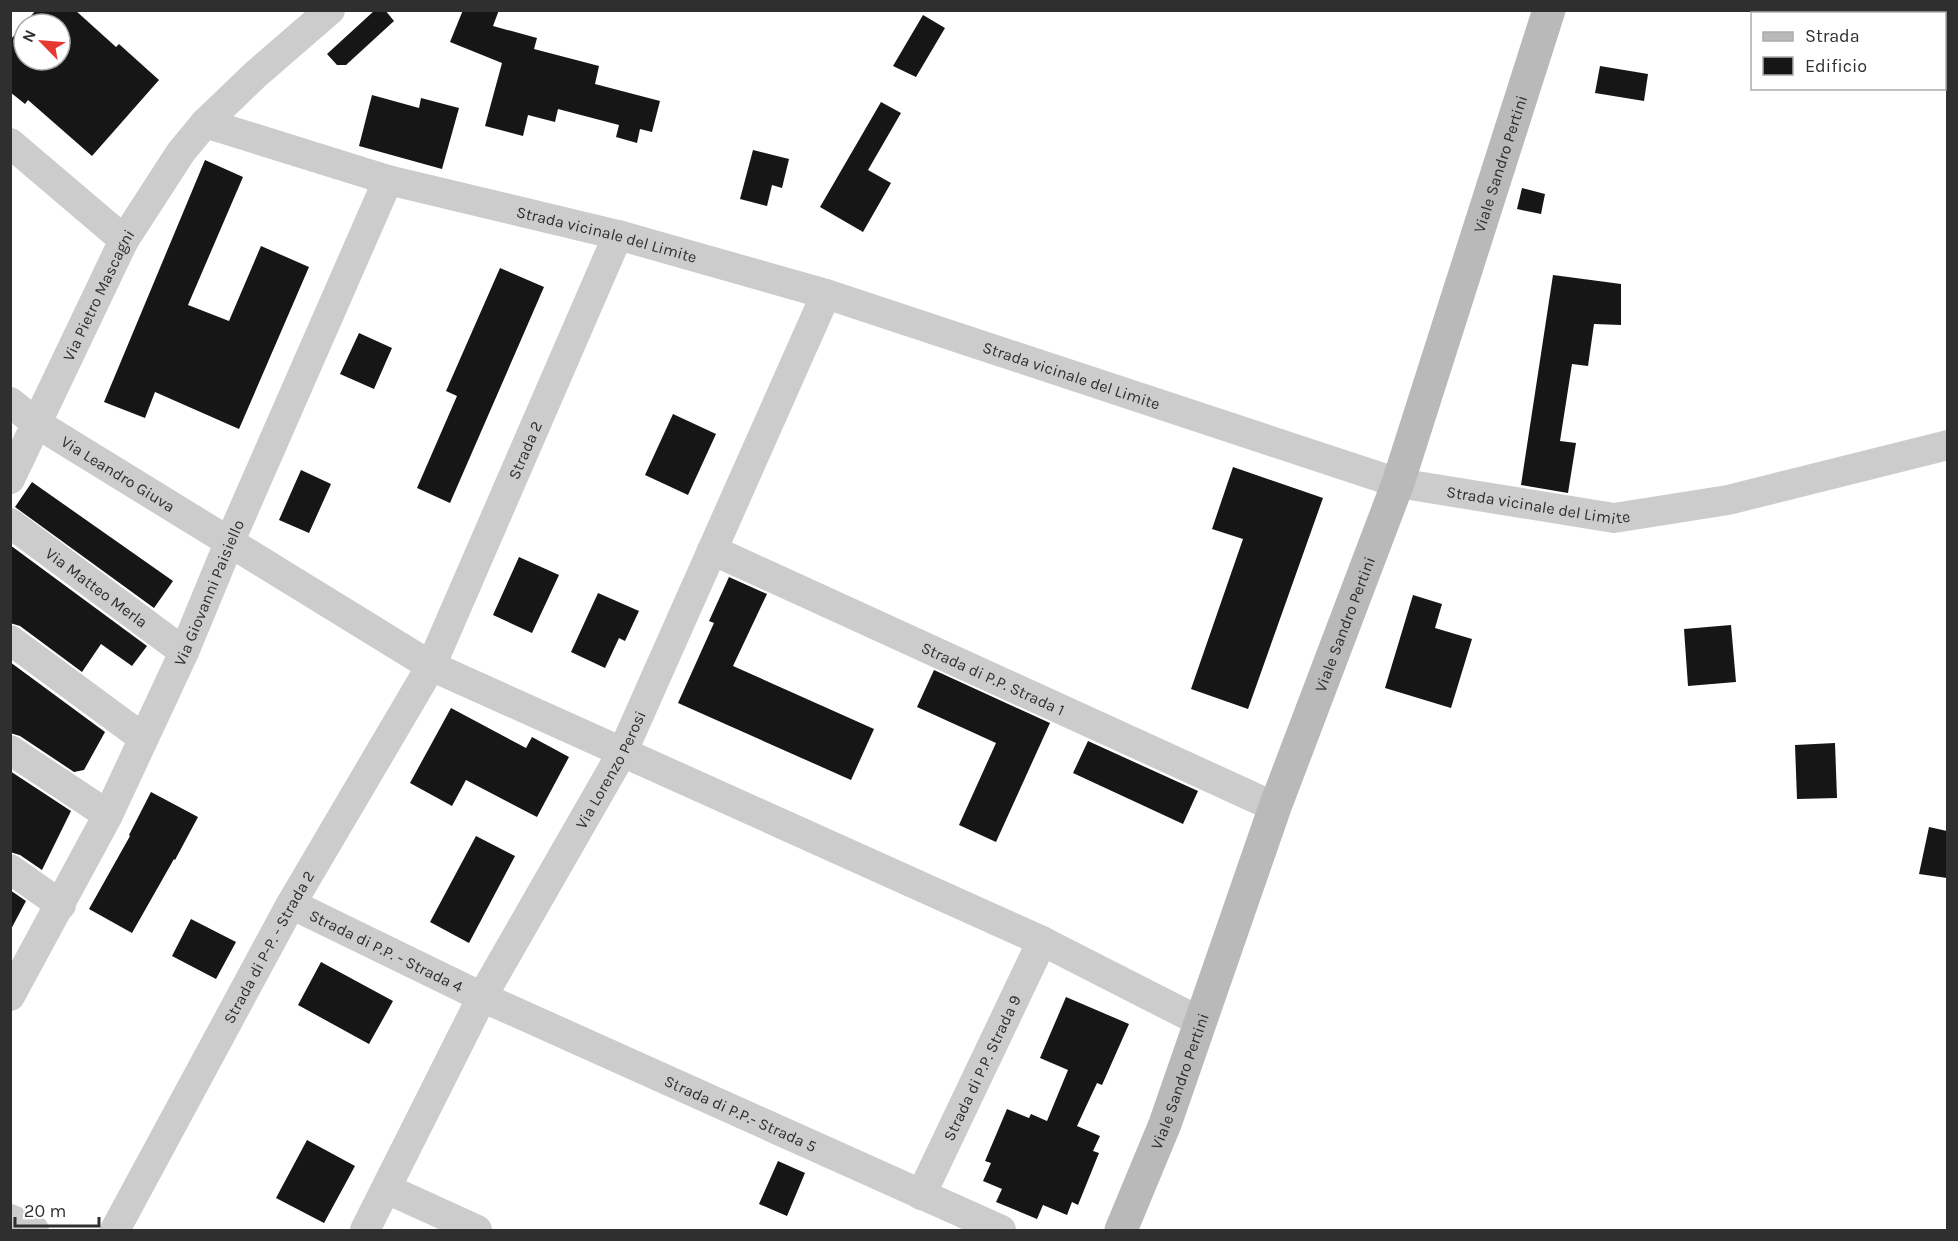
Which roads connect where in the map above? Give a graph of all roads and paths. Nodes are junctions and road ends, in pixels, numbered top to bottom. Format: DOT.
graph roads {
  1 [pos="330,10"];
  2 [pos="1549,10"];
  3 [pos="205,123"];
  4 [pos="10,142"];
  5 [pos="388,180"];
  6 [pos="618,235"];
  7 [pos="124,240"];
  8 [pos="826,294"];
  9 [pos="10,402"];
  10 [pos="36,423"];
  11 [pos="1947,445"];
  12 [pos="10,479"];
  13 [pos="1398,483"];
  14 [pos="10,523"];
  15 [pos="229,543"];
  16 [pos="712,550"];
  17 [pos="10,640"];
  18 [pos="184,652"];
  19 [pos="431,666"];
  20 [pos="143,738"];
  21 [pos="10,750"];
  22 [pos="623,751"];
  23 [pos="1275,807"];
  24 [pos="108,815"];
  25 [pos="10,869"];
  26 [pos="291,904"];
  27 [pos="61,906"];
  28 [pos="1042,941"];
  29 [pos="10,996"];
  30 [pos="482,997"];
  31 [pos="1201,1022"];
  32 [pos="387,1189"];
  33 [pos="921,1196"];
  34 [pos="10,1219"];
  35 [pos="34,1230"];
  36 [pos="115,1230"];
  37 [pos="365,1230"];
  38 [pos="477,1230"];
  39 [pos="1001,1230"];
  40 [pos="1121,1230"];
  1 -- 3 [label="street, Via Pietro Mascagni"];
  2 -- 13 [label="street, Viale Sandro Pertini"];
  3 -- 5 [label="street, Strada vicinale del Limite"];
  3 -- 7 [label="street, Via Pietro Mascagni"];
  4 -- 7 [label="street"];
  5 -- 6 [label="street, Strada vicinale del Limite"];
  5 -- 15 [label="street, Via Giovanni Paisiello"];
  6 -- 8 [label="street, Strada vicinale del Limite"];
  6 -- 19 [label="street, Strada 2"];
  7 -- 10 [label="street, Via Pietro Mascagni"];
  8 -- 13 [label="street, Strada vicinale del Limite"];
  8 -- 16 [label="street, Via Lorenzo Perosi"];
  9 -- 10 [label="street, Via Leandro Giuva"];
  10 -- 12 [label="street, Via Pietro Mascagni"];
  10 -- 15 [label="street, Via Leandro Giuva"];
  11 -- 13 [label="street, Strada vicinale del Limite"];
  13 -- 23 [label="street, Viale Sandro Pertini"];
  14 -- 18 [label="street, Via Matteo Merla"];
  15 -- 18 [label="street, Via Giovanni Paisiello"];
  15 -- 19 [label="street, Via Leandro Giuva"];
  16 -- 22 [label="street, Via Lorenzo Perosi"];
  16 -- 23 [label="street, Strada di P.P. Strada 1"];
  17 -- 20 [label="street"];
  18 -- 20 [label="street, Via Giovanni Paisiello"];
  19 -- 22 [label="street, Via Leandro Giuva"];
  19 -- 26 [label="street, Strada di P-P. - Strada 2"];
  20 -- 24 [label="street, Via Giovanni Paisiello"];
  21 -- 24 [label="street"];
  22 -- 28 [label="street, Via Leandro Giuva"];
  22 -- 30 [label="street, Via Lorenzo Perosi"];
  23 -- 31 [label="street, Viale Sandro Pertini"];
  24 -- 27 [label="street, Via Giovanni Paisiello"];
  25 -- 27 [label="street"];
  26 -- 30 [label="street, Strada di P.P. - Strada 4"];
  26 -- 36 [label="street, Strada di P-P. - Strada 2"];
  27 -- 29 [label="street, Via Giovanni Paisiello"];
  28 -- 31 [label="street, Via Leandro Giuva"];
  28 -- 33 [label="street, Strada di P.P. Strada 9"];
  30 -- 32 [label="street, Via Lorenzo Perosi"];
  30 -- 33 [label="street, Strada di P.P.- Strada 5"];
  31 -- 40 [label="street, Viale Sandro Pertini"];
  32 -- 37 [label="street, Via Lorenzo Perosi"];
  32 -- 38 [label="street"];
  33 -- 39 [label="street, Strada di P.P.- Strada 5"];
  34 -- 35 [label="street"];
}
